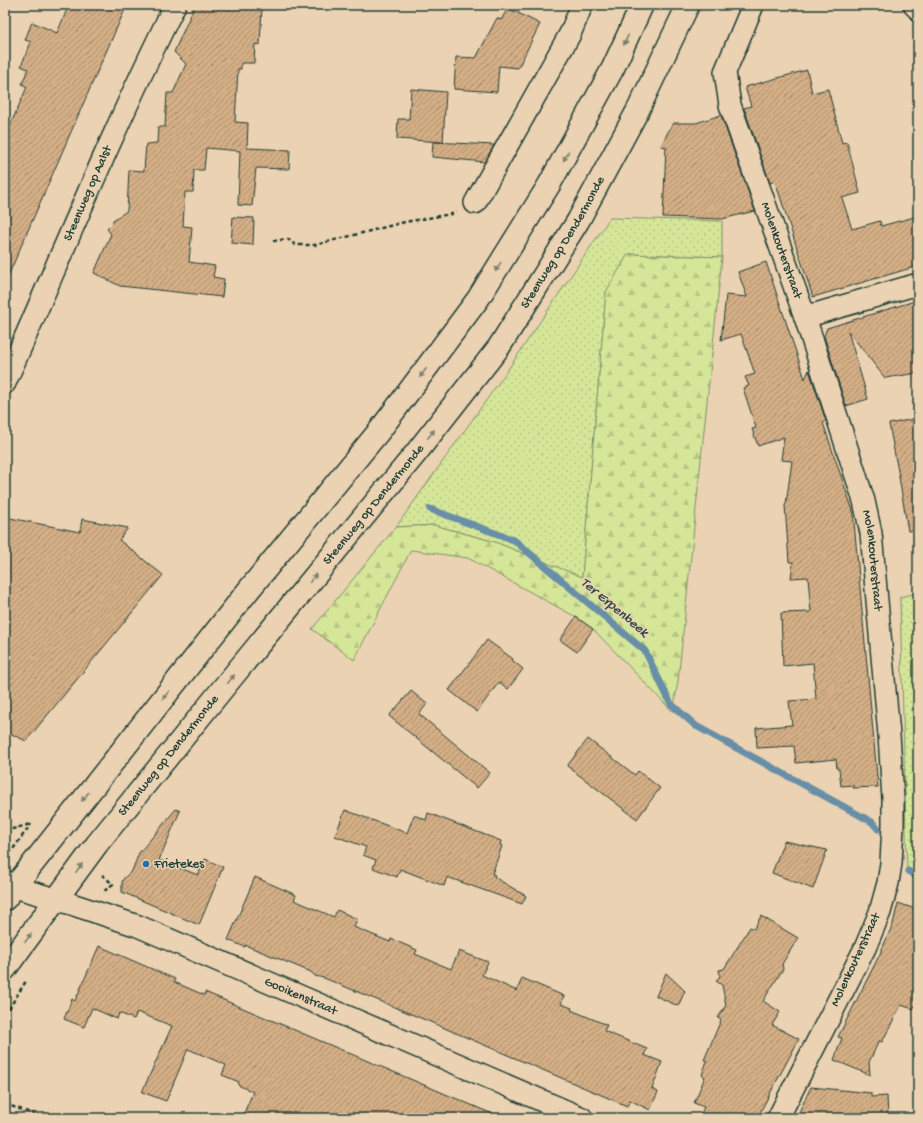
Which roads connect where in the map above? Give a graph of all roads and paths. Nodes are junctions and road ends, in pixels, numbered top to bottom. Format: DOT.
graph roads {
  1 [pos="175,5"];
  2 [pos="582,5"];
  3 [pos="642,5"];
  4 [pos="688,5"];
  5 [pos="753,5"];
  6 [pos="914,5"];
  7 [pos="918,9"];
  8 [pos="475,203"];
  9 [pos="273,241"];
  10 [pos="918,284"];
  11 [pos="805,317"];
  12 [pos="5,383"];
  13 [pos="5,831"];
  14 [pos="5,860"];
  15 [pos="113,884"];
  16 [pos="8,889"];
  17 [pos="56,899"];
  18 [pos="86,909"];
  19 [pos="5,969"];
  20 [pos="29,976"];
  21 [pos="5,1015"];
  22 [pos="5,1104"];
  23 [pos="36,1118"];
  24 [pos="582,1118"];
  25 [pos="778,1118"];
  1 -- 12 [label="street, Steenweg op Aalst"];
  2 -- 8 [label="street"];
  3 -- 16 [label="main road, one-way"];
  17 -- 4 [label="main road, Steenweg op Dendermonde, one-way"];
  5 -- 11 [label="street, Molenkouterstraat"];
  6 -- 7 [label="street"];
  8 -- 9 [label="path"];
  10 -- 11 [label="street"];
  11 -- 25 [label="street, Molenkouterstraat"];
  13 -- 14 [label="path"];
  15 -- 18 [label="path"];
  16 -- 17 [label="street, Gooikenstraat"];
  17 -- 18 [label="street, Gooikenstraat"];
  19 -- 17 [label="main road, Steenweg op Dendermonde, one-way"];
  18 -- 24 [label="street, Gooikenstraat"];
  20 -- 21 [label="path"];
  22 -- 23 [label="path"];
}
